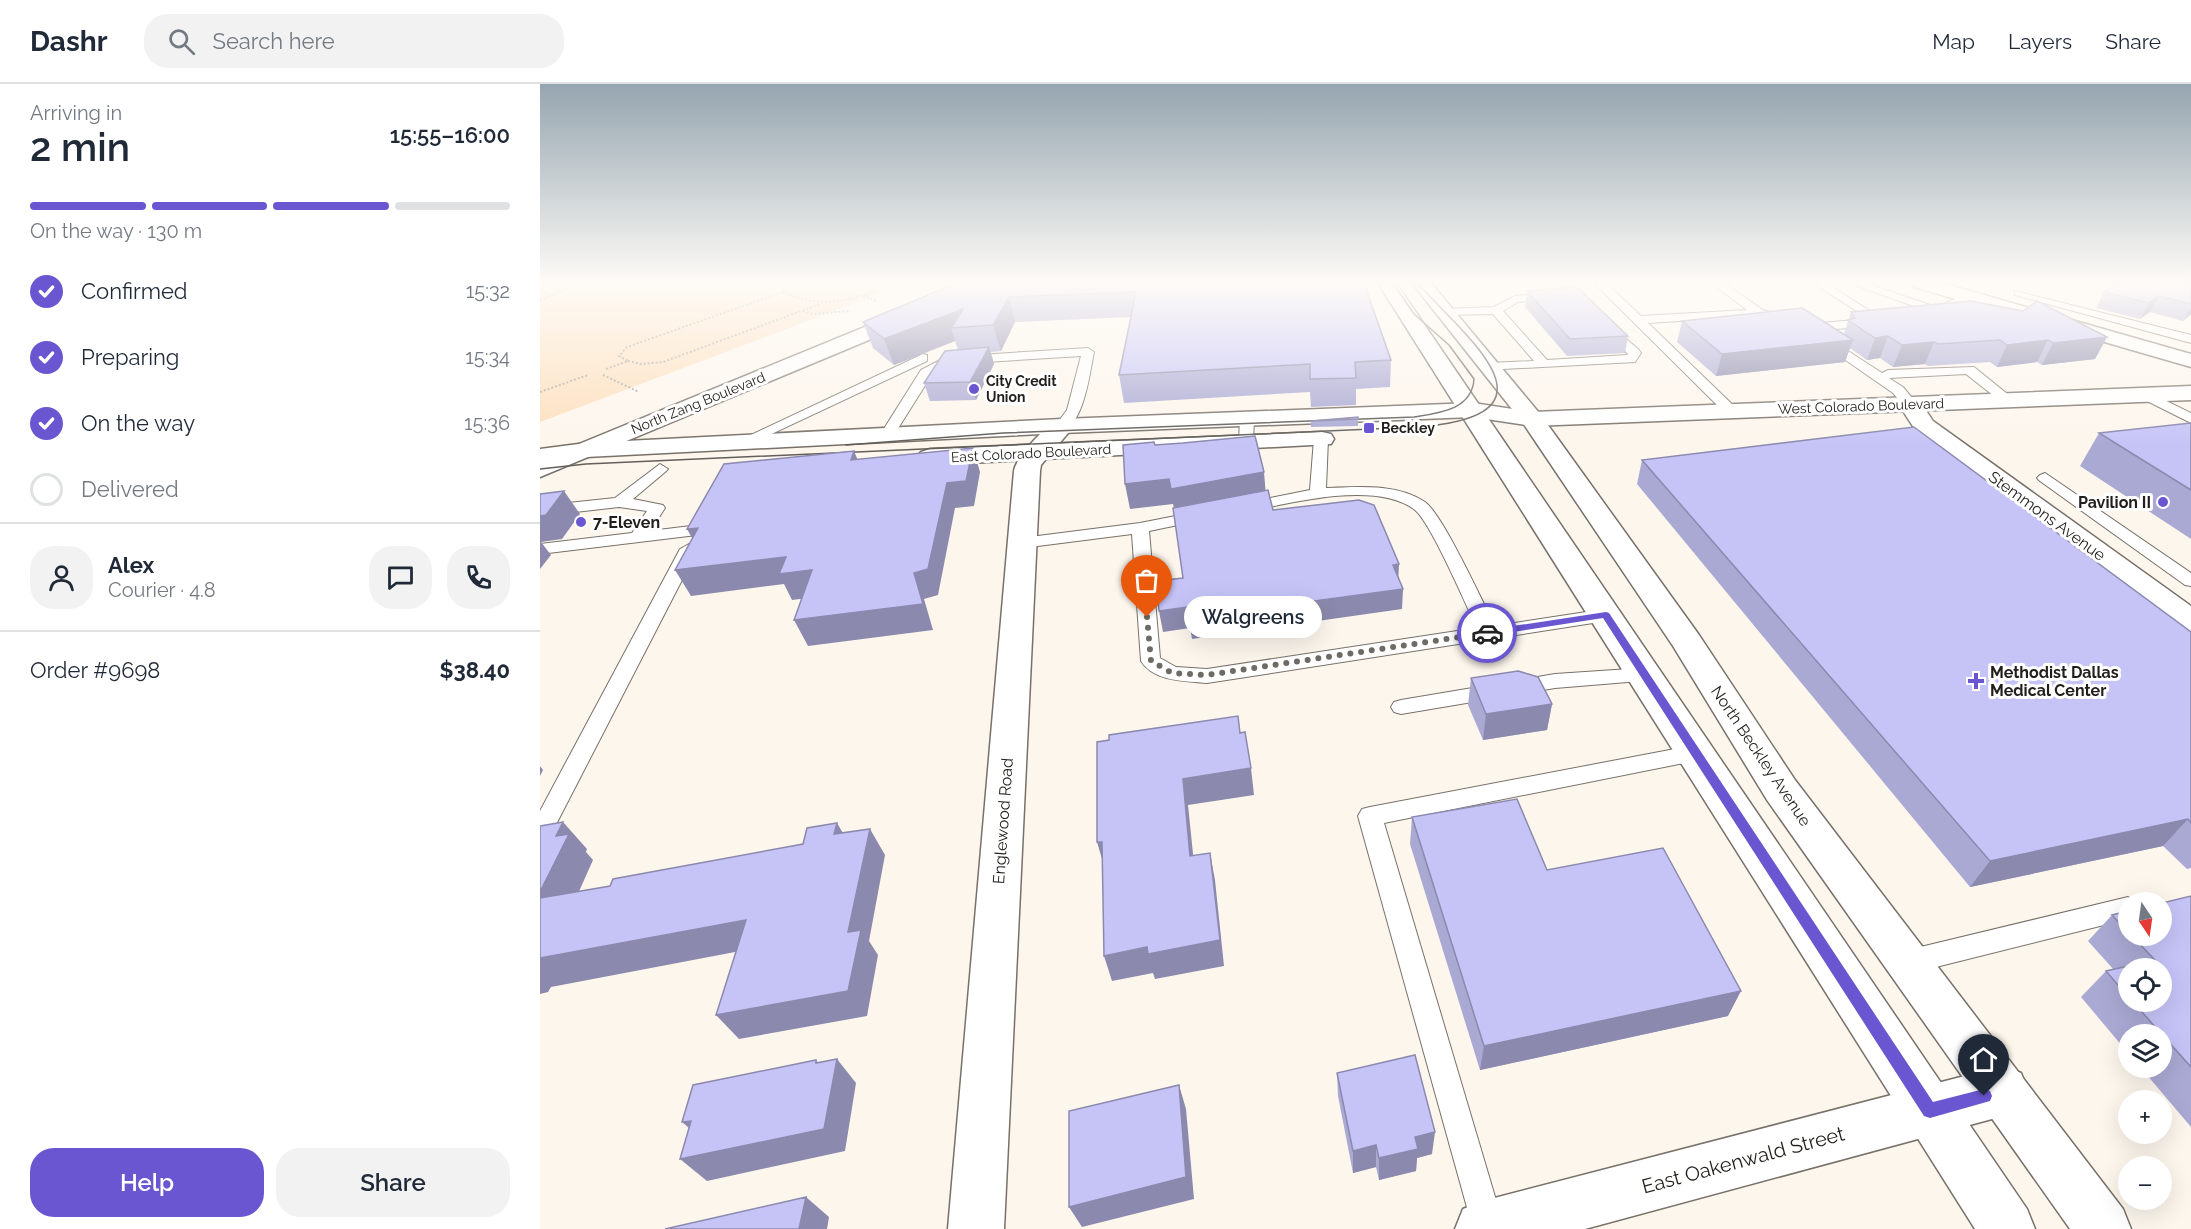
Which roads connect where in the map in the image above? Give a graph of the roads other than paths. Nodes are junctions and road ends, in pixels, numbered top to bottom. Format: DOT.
graph roads {
  1 [pos="813,336"];
  2 [pos="860,336"];
  3 [pos="1423,336"];
  4 [pos="1464,336"];
  5 [pos="1520,336"];
  6 [pos="1618,336"];
  7 [pos="1655,336"];
  8 [pos="1821,336"];
  9 [pos="1838,336"];
  10 [pos="2105,336"];
  11 [pos="923,358"];
  12 [pos="2191,361"];
  13 [pos="1544,364"];
  14 [pos="1489,367"];
  15 [pos="1888,374"];
  16 [pos="2191,393"];
  17 [pos="2146,395"];
  18 [pos="1905,397"];
  19 [pos="2009,401"];
  20 [pos="1731,411"];
  21 [pos="1532,419"];
  22 [pos="2191,419"];
  23 [pos="1479,421"];
  24 [pos="1246,431"];
  25 [pos="887,435"];
  26 [pos="1050,439"];
  27 [pos="1321,439"];
  28 [pos="743,442"];
  29 [pos="540,444"];
  30 [pos="586,450"];
  31 [pos="540,457"];
  32 [pos="909,458"];
  33 [pos="815,462"];
  34 [pos="660,469"];
  35 [pos="540,470"];
  36 [pos="2045,478"];
  37 [pos="1318,493"];
  38 [pos="619,502"];
  39 [pos="710,510"];
  40 [pos="545,513"];
  41 [pos="1140,528"];
  42 [pos="583,529"];
  43 [pos="699,530"];
  44 [pos="638,537"];
  45 [pos="1022,543"];
  46 [pos="572,545"];
  47 [pos="540,549"];
  48 [pos="2191,580"];
  49 [pos="1606,615"];
  50 [pos="2191,621"];
  51 [pos="1489,633"];
  52 [pos="1645,675"];
  53 [pos="1401,707"];
  54 [pos="1696,753"];
  55 [pos="540,833"];
  56 [pos="2118,910"];
  57 [pos="1908,962"];
  58 [pos="2003,1091"];
  59 [pos="1930,1111"];
  60 [pos="1485,1228"];
  61 [pos="976,1229"];
  62 [pos="2007,1229"];
  63 [pos="2103,1229"];
  1 -- 29 [label="street, North Zang Boulevard"];
  2 -- 30 [label="street, North Zang Boulevard"];
  3 -- 23 [label="street"];
  4 -- 14 [label="street, North Beckley Avenue"];
  5 -- 13 [label="lane"];
  6 -- 13 [label="lane"];
  7 -- 20 [label="lane"];
  8 -- 18 [label="lane"];
  9 -- 15 [label="lane"];
  10 -- 12 [label="street"];
  11 -- 28 [label="lane"];
  13 -- 14 [label="lane"];
  14 -- 21 [label="street, North Beckley Avenue"];
  15 -- 18 [label="lane"];
  15 -- 19 [label="lane"];
  16 -- 17 [label="street, West Colorado Boulevard"];
  17 -- 19 [label="street, West Colorado Boulevard"];
  17 -- 22 [label="lane"];
  18 -- 19 [label="street, West Colorado Boulevard"];
  18 -- 20 [label="street, West Colorado Boulevard"];
  18 -- 50 [label="street, Stemmons Avenue"];
  20 -- 21 [label="street, West Colorado Boulevard"];
  21 -- 23 [label="street, West Colorado Boulevard"];
  21 -- 57 [label="street, North Beckley Avenue"];
  23 -- 24 [label="street, East Colorado Boulevard"];
  23 -- 27 [label="street, East Colorado Boulevard"];
  23 -- 49 [label="street"];
  24 -- 26 [label="street, East Colorado Boulevard"];
  24 -- 26 [label="street, East Colorado Boulevard"];
  24 -- 27 [label="street, East Colorado Boulevard"];
  25 -- 26 [label="street, East Colorado Boulevard"];
  25 -- 26 [label="lane"];
  25 -- 28 [label="street, East Colorado Boulevard"];
  26 -- 32 [label="street, East Colorado Boulevard"];
  26 -- 45 [label="street, Englewood Road"];
  27 -- 37 [label="lane"];
  28 -- 30 [label="street, East Colorado Boulevard"];
  30 -- 31 [label="street, East Colorado Boulevard"];
  30 -- 35 [label="street, North Zang Boulevard"];
  33 -- 34 [label="street"];
  34 -- 35 [label="street"];
  34 -- 38 [label="lane"];
  36 -- 48 [label="lane"];
  37 -- 41 [label="lane"];
  37 -- 51 [label="lane"];
  38 -- 40 [label="lane"];
  38 -- 44 [label="lane"];
  39 -- 43 [label="lane"];
  41 -- 45 [label="lane"];
  41 -- 51 [label="lane"];
  42 -- 46 [label="lane"];
  43 -- 44 [label="lane"];
  43 -- 55 [label="lane"];
  44 -- 46 [label="lane"];
  45 -- 61 [label="street, Englewood Road"];
  46 -- 47 [label="lane"];
  49 -- 51 [label="lane"];
  49 -- 52 [label="street"];
  52 -- 53 [label="lane"];
  52 -- 54 [label="street"];
  54 -- 59 [label="street"];
  54 -- 60 [label="lane"];
  56 -- 57 [label="lane"];
  57 -- 58 [label="street, North Beckley Avenue"];
  58 -- 59 [label="street, East Oakenwald Street"];
  58 -- 63 [label="street, North Beckley Avenue"];
  59 -- 60 [label="street, East Oakenwald Street"];
  59 -- 62 [label="street"];
}
